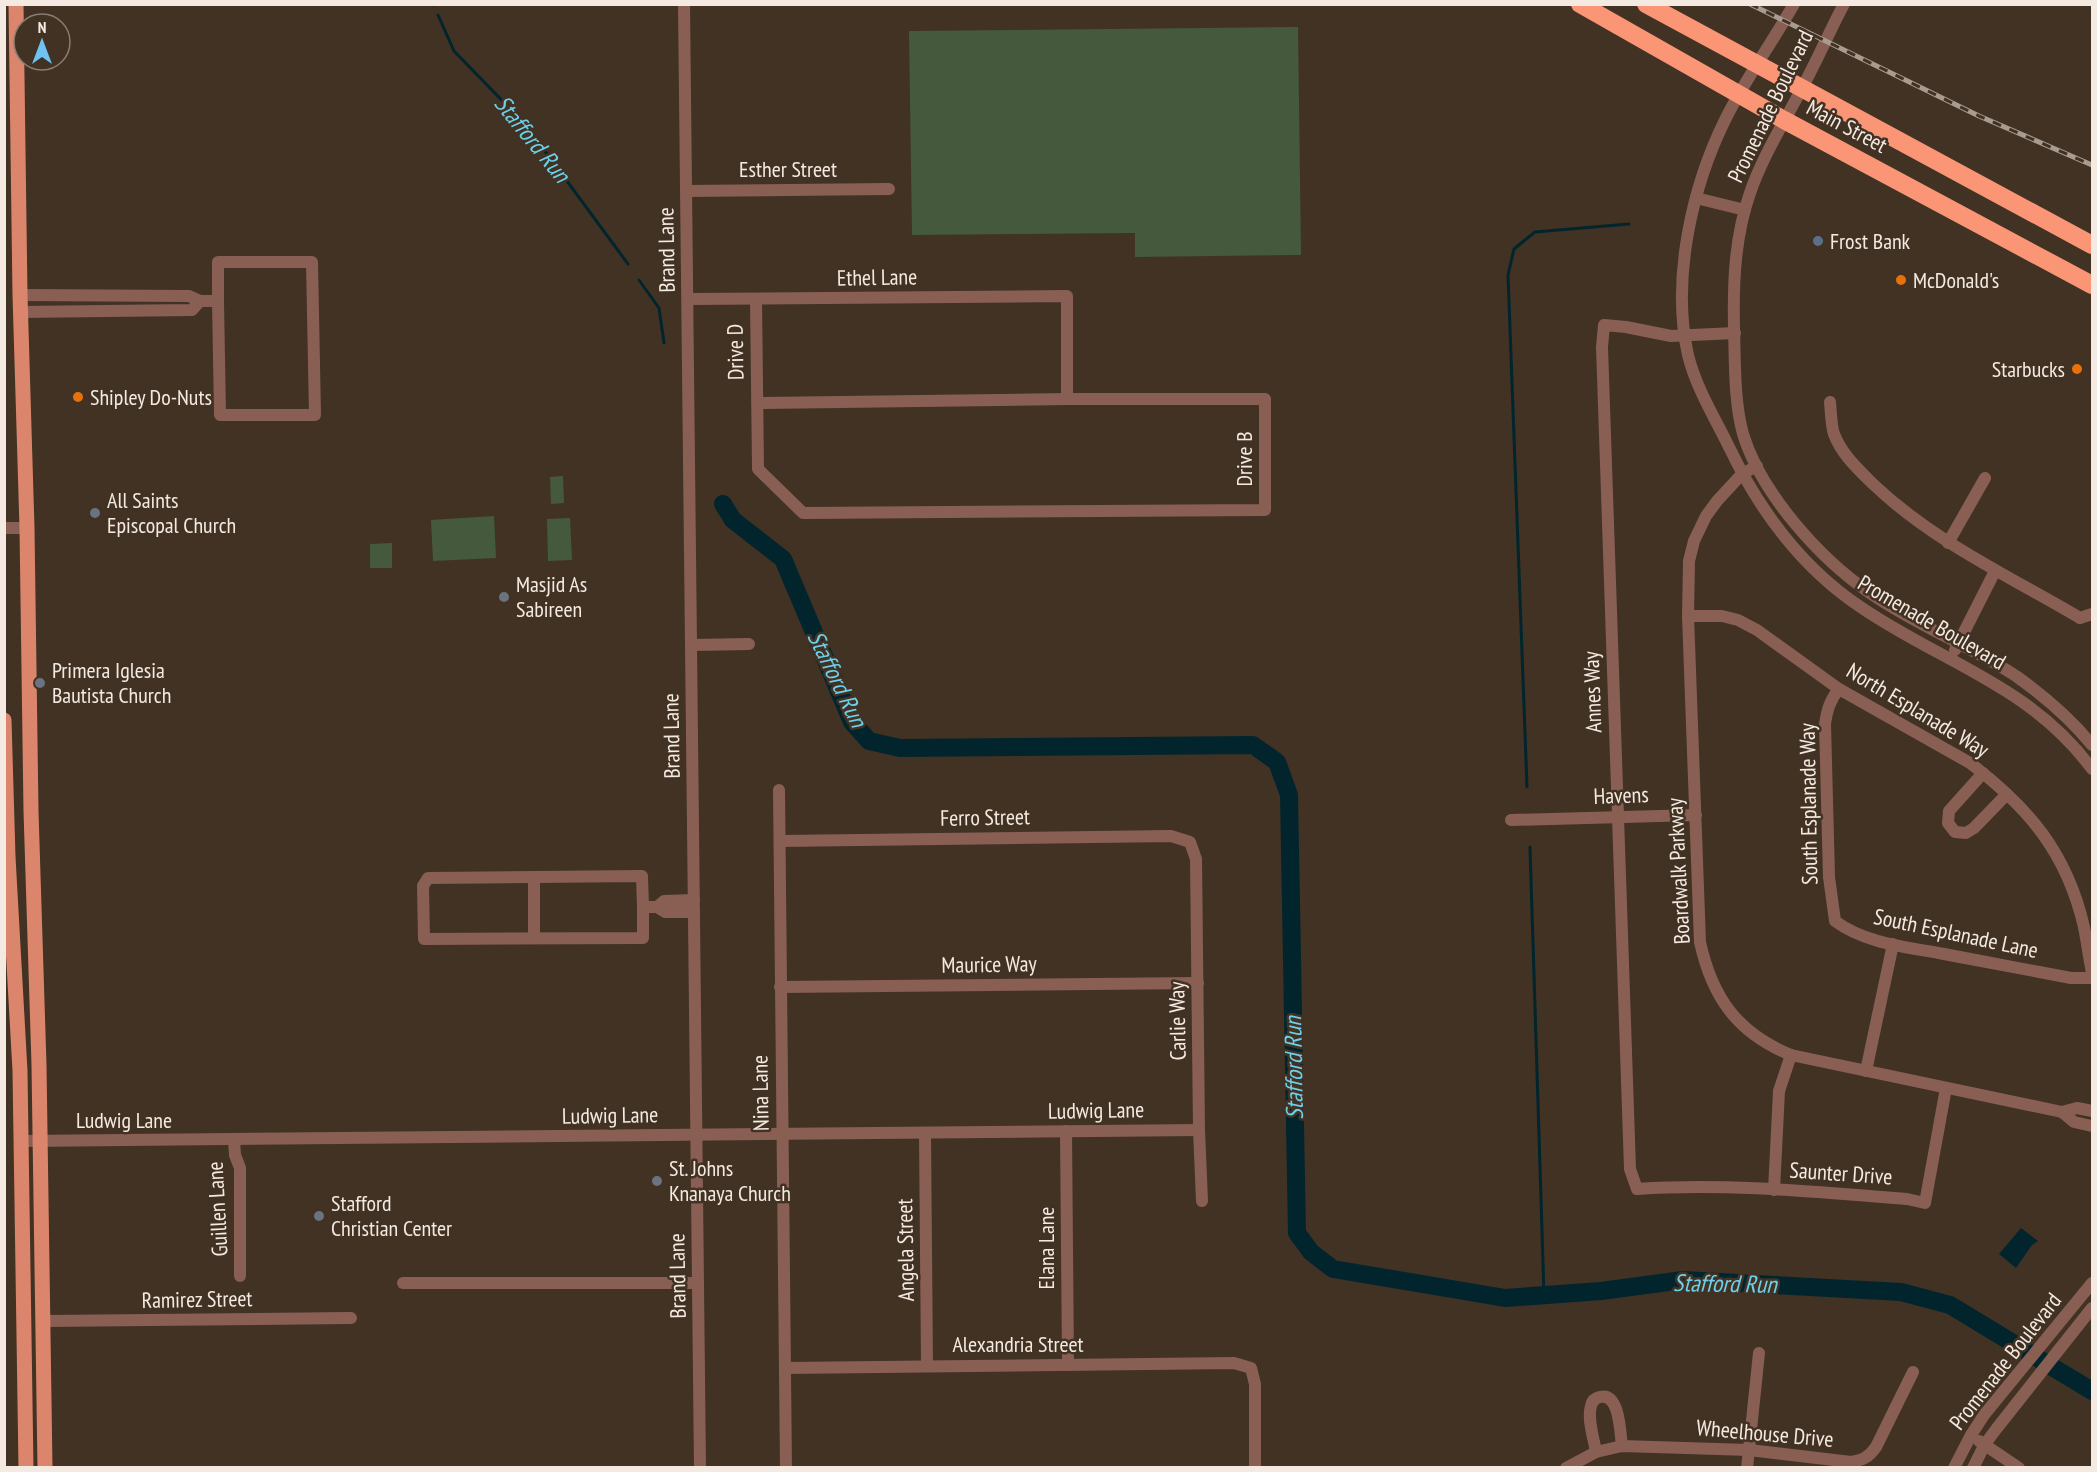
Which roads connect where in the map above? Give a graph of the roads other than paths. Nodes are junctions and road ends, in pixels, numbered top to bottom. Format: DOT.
graph roads {
  1 [pos="16,4"];
  2 [pos="684,4"];
  3 [pos="1580,4"];
  4 [pos="1646,4"];
  5 [pos="1794,4"];
  6 [pos="1844,4"];
  7 [pos="1756,64"];
  8 [pos="1803,88"];
  9 [pos="1739,93"];
  10 [pos="1784,120"];
  11 [pos="889,189"];
  12 [pos="686,191"];
  13 [pos="1696,198"];
  14 [pos="1745,210"];
  15 [pos="2092,245"];
  16 [pos="2092,285"];
  17 [pos="20,295"];
  18 [pos="687,299"];
  19 [pos="756,299"];
  20 [pos="200,301"];
  21 [pos="218,301"];
  22 [pos="20,312"];
  23 [pos="1735,333"];
  24 [pos="1685,336"];
  25 [pos="1067,399"];
  26 [pos="1830,402"];
  27 [pos="757,404"];
  28 [pos="1757,466"];
  29 [pos="1742,474"];
  30 [pos="1985,478"];
  31 [pos="4,528"];
  32 [pos="27,528"];
  33 [pos="1948,543"];
  34 [pos="1995,571"];
  35 [pos="2092,614"];
  36 [pos="1688,616"];
  37 [pos="1958,643"];
  38 [pos="749,644"];
  39 [pos="691,645"];
  40 [pos="1951,658"];
  41 [pos="1839,689"];
  42 [pos="4,720"];
  43 [pos="2092,744"];
  44 [pos="2092,769"];
  45 [pos="1983,773"];
  46 [pos="779,790"];
  47 [pos="2006,795"];
  48 [pos="1696,814"];
  49 [pos="1617,816"];
  50 [pos="1511,820"];
  51 [pos="780,841"];
  52 [pos="1190,842"];
  53 [pos="534,877"];
  54 [pos="694,906"];
  55 [pos="643,907"];
  56 [pos="1835,921"];
  57 [pos="534,938"];
  58 [pos="1893,944"];
  59 [pos="2092,973"];
  60 [pos="2092,978"];
  61 [pos="1198,983"];
  62 [pos="780,987"];
  63 [pos="1791,1055"];
  64 [pos="1866,1071"];
  65 [pos="1946,1088"];
  66 [pos="2092,1111"];
  67 [pos="2062,1112"];
  68 [pos="2092,1126"];
  69 [pos="1199,1130"];
  70 [pos="1066,1131"];
  71 [pos="925,1133"];
  72 [pos="782,1134"];
  73 [pos="696,1135"];
  74 [pos="234,1140"];
  75 [pos="21,1141"];
  76 [pos="39,1141"];
  77 [pos="1637,1189"];
  78 [pos="1774,1190"];
  79 [pos="1202,1201"];
  80 [pos="240,1276"];
  81 [pos="2092,1282"];
  82 [pos="403,1283"];
  83 [pos="698,1283"];
  84 [pos="2092,1308"];
  85 [pos="351,1318"];
  86 [pos="43,1321"];
  87 [pos="1759,1353"];
  88 [pos="1068,1365"];
  89 [pos="927,1366"];
  90 [pos="785,1368"];
  91 [pos="1913,1372"];
  92 [pos="26,1399"];
  93 [pos="44,1400"];
  94 [pos="1971,1435"];
  95 [pos="1985,1444"];
  96 [pos="1622,1446"];
  97 [pos="1749,1450"];
  98 [pos="1596,1452"];
  99 [pos="26,1467"];
  100 [pos="45,1467"];
  101 [pos="700,1467"];
  102 [pos="786,1467"];
  103 [pos="1255,1467"];
  104 [pos="1566,1467"];
  105 [pos="1747,1467"];
  106 [pos="1954,1467"];
  107 [pos="1973,1467"];
  108 [pos="2019,1467"];
  1 -- 17 [label="main road"];
  2 -- 12 [label="street, Brand Lane"];
  3 -- 9 [label="highway, Main Street"];
  4 -- 7 [label="highway, Main Street"];
  5 -- 7 [label="street, Promenade Boulevard"];
  6 -- 8 [label="street, Promenade Boulevard"];
  7 -- 8 [label="highway, Main Street"];
  7 -- 9 [label="street, Promenade Boulevard"];
  8 -- 10 [label="street, Promenade Boulevard"];
  8 -- 15 [label="highway, Main Street"];
  9 -- 10 [label="highway, Main Street"];
  9 -- 13 [label="street, Promenade Boulevard"];
  10 -- 14 [label="street, Promenade Boulevard"];
  10 -- 16 [label="highway, Main Street"];
  11 -- 12 [label="street, Esther Street"];
  12 -- 18 [label="street, Brand Lane"];
  13 -- 14 [label="street"];
  13 -- 24 [label="street, Promenade Boulevard"];
  14 -- 23 [label="street, Promenade Boulevard"];
  17 -- 20 [label="street"];
  17 -- 22 [label="main road"];
  18 -- 19 [label="street, Ethel Lane"];
  18 -- 39 [label="street, Brand Lane"];
  19 -- 25 [label="street, Ethel Lane"];
  19 -- 27 [label="street, Drive D"];
  20 -- 21 [label="street"];
  20 -- 22 [label="street"];
  21 -- 21 [label="street"];
  22 -- 32 [label="main road"];
  23 -- 24 [label="street, Annes Way"];
  23 -- 28 [label="street, Promenade Boulevard"];
  24 -- 29 [label="street, Promenade Boulevard"];
  24 -- 49 [label="street, Annes Way"];
  25 -- 27 [label="street, Drive B"];
  25 -- 27 [label="street, Drive B"];
  26 -- 33 [label="street"];
  28 -- 29 [label="street, Boardwalk Parkway"];
  28 -- 37 [label="street, Promenade Boulevard"];
  29 -- 36 [label="street, Boardwalk Parkway"];
  29 -- 40 [label="street, Promenade Boulevard"];
  30 -- 33 [label="street"];
  31 -- 32 [label="street"];
  32 -- 76 [label="main road"];
  33 -- 34 [label="street"];
  34 -- 35 [label="street"];
  34 -- 37 [label="street"];
  36 -- 41 [label="street, North Esplanade Way"];
  36 -- 48 [label="street, Boardwalk Parkway"];
  37 -- 40 [label="street"];
  37 -- 43 [label="street, Promenade Boulevard"];
  38 -- 39 [label="street"];
  39 -- 54 [label="street, Brand Lane"];
  40 -- 44 [label="street, Promenade Boulevard"];
  41 -- 45 [label="street, North Esplanade Way"];
  41 -- 56 [label="street, South Esplanade Way"];
  42 -- 75 [label="main road"];
  45 -- 47 [label="street, North Esplanade Way"];
  45 -- 47 [label="street"];
  46 -- 51 [label="street, Nina Lane"];
  47 -- 59 [label="street, North Esplanade Way"];
  48 -- 49 [label="street, Havens"];
  48 -- 63 [label="street, Boardwalk Parkway"];
  49 -- 50 [label="street, Havens"];
  49 -- 77 [label="street, Annes Way"];
  51 -- 52 [label="street, Ferro Street"];
  51 -- 62 [label="street, Nina Lane"];
  52 -- 61 [label="street, Carlie Way"];
  53 -- 55 [label="street"];
  53 -- 57 [label="street"];
  53 -- 57 [label="street"];
  54 -- 55 [label="street"];
  54 -- 73 [label="street, Brand Lane"];
  55 -- 57 [label="street"];
  56 -- 58 [label="street, South Esplanade Lane"];
  58 -- 60 [label="street, South Esplanade Lane"];
  58 -- 64 [label="street"];
  61 -- 62 [label="street, Maurice Way"];
  61 -- 69 [label="street, Carlie Way"];
  62 -- 72 [label="street, Nina Lane"];
  63 -- 64 [label="street, Boardwalk Parkway"];
  63 -- 78 [label="street"];
  64 -- 65 [label="street, Boardwalk Parkway"];
  65 -- 67 [label="street, Boardwalk Parkway"];
  65 -- 78 [label="street, Saunter Drive"];
  66 -- 67 [label="street, Boardwalk Parkway"];
  67 -- 68 [label="street, Boardwalk Parkway"];
  69 -- 70 [label="street, Ludwig Lane"];
  69 -- 79 [label="street, Carlie Way"];
  70 -- 71 [label="street, Ludwig Lane"];
  70 -- 88 [label="street, Elana Lane"];
  71 -- 72 [label="street, Ludwig Lane"];
  71 -- 89 [label="street, Angela Street"];
  72 -- 73 [label="street, Ludwig Lane"];
  72 -- 90 [label="street, Nina Lane"];
  73 -- 74 [label="street, Ludwig Lane"];
  73 -- 83 [label="street, Brand Lane"];
  74 -- 76 [label="street, Ludwig Lane"];
  74 -- 80 [label="street, Guillen Lane"];
  75 -- 76 [label="street, Ludwig Lane"];
  75 -- 92 [label="main road"];
  76 -- 86 [label="main road"];
  77 -- 78 [label="street, Saunter Drive"];
  81 -- 94 [label="street, Promenade Boulevard"];
  82 -- 83 [label="street"];
  83 -- 101 [label="street, Brand Lane"];
  84 -- 95 [label="street, Promenade Boulevard"];
  85 -- 86 [label="street, Ramirez Street"];
  86 -- 93 [label="main road"];
  87 -- 97 [label="street"];
  88 -- 89 [label="street, Alexandria Street"];
  88 -- 103 [label="street, Alexandria Street"];
  89 -- 90 [label="street, Alexandria Street"];
  90 -- 102 [label="street, Nina Lane"];
  91 -- 97 [label="street, Wheelhouse Drive"];
  92 -- 93 [label="main road"];
  92 -- 99 [label="main road"];
  93 -- 100 [label="main road"];
  94 -- 95 [label="street"];
  94 -- 106 [label="street, Promenade Boulevard"];
  95 -- 107 [label="street, Promenade Boulevard"];
  95 -- 108 [label="street"];
  96 -- 97 [label="street, Wheelhouse Drive"];
  96 -- 98 [label="street, Wheelhouse Drive"];
  96 -- 98 [label="street"];
  97 -- 105 [label="street"];
  98 -- 104 [label="street, Wheelhouse Drive"];
}
